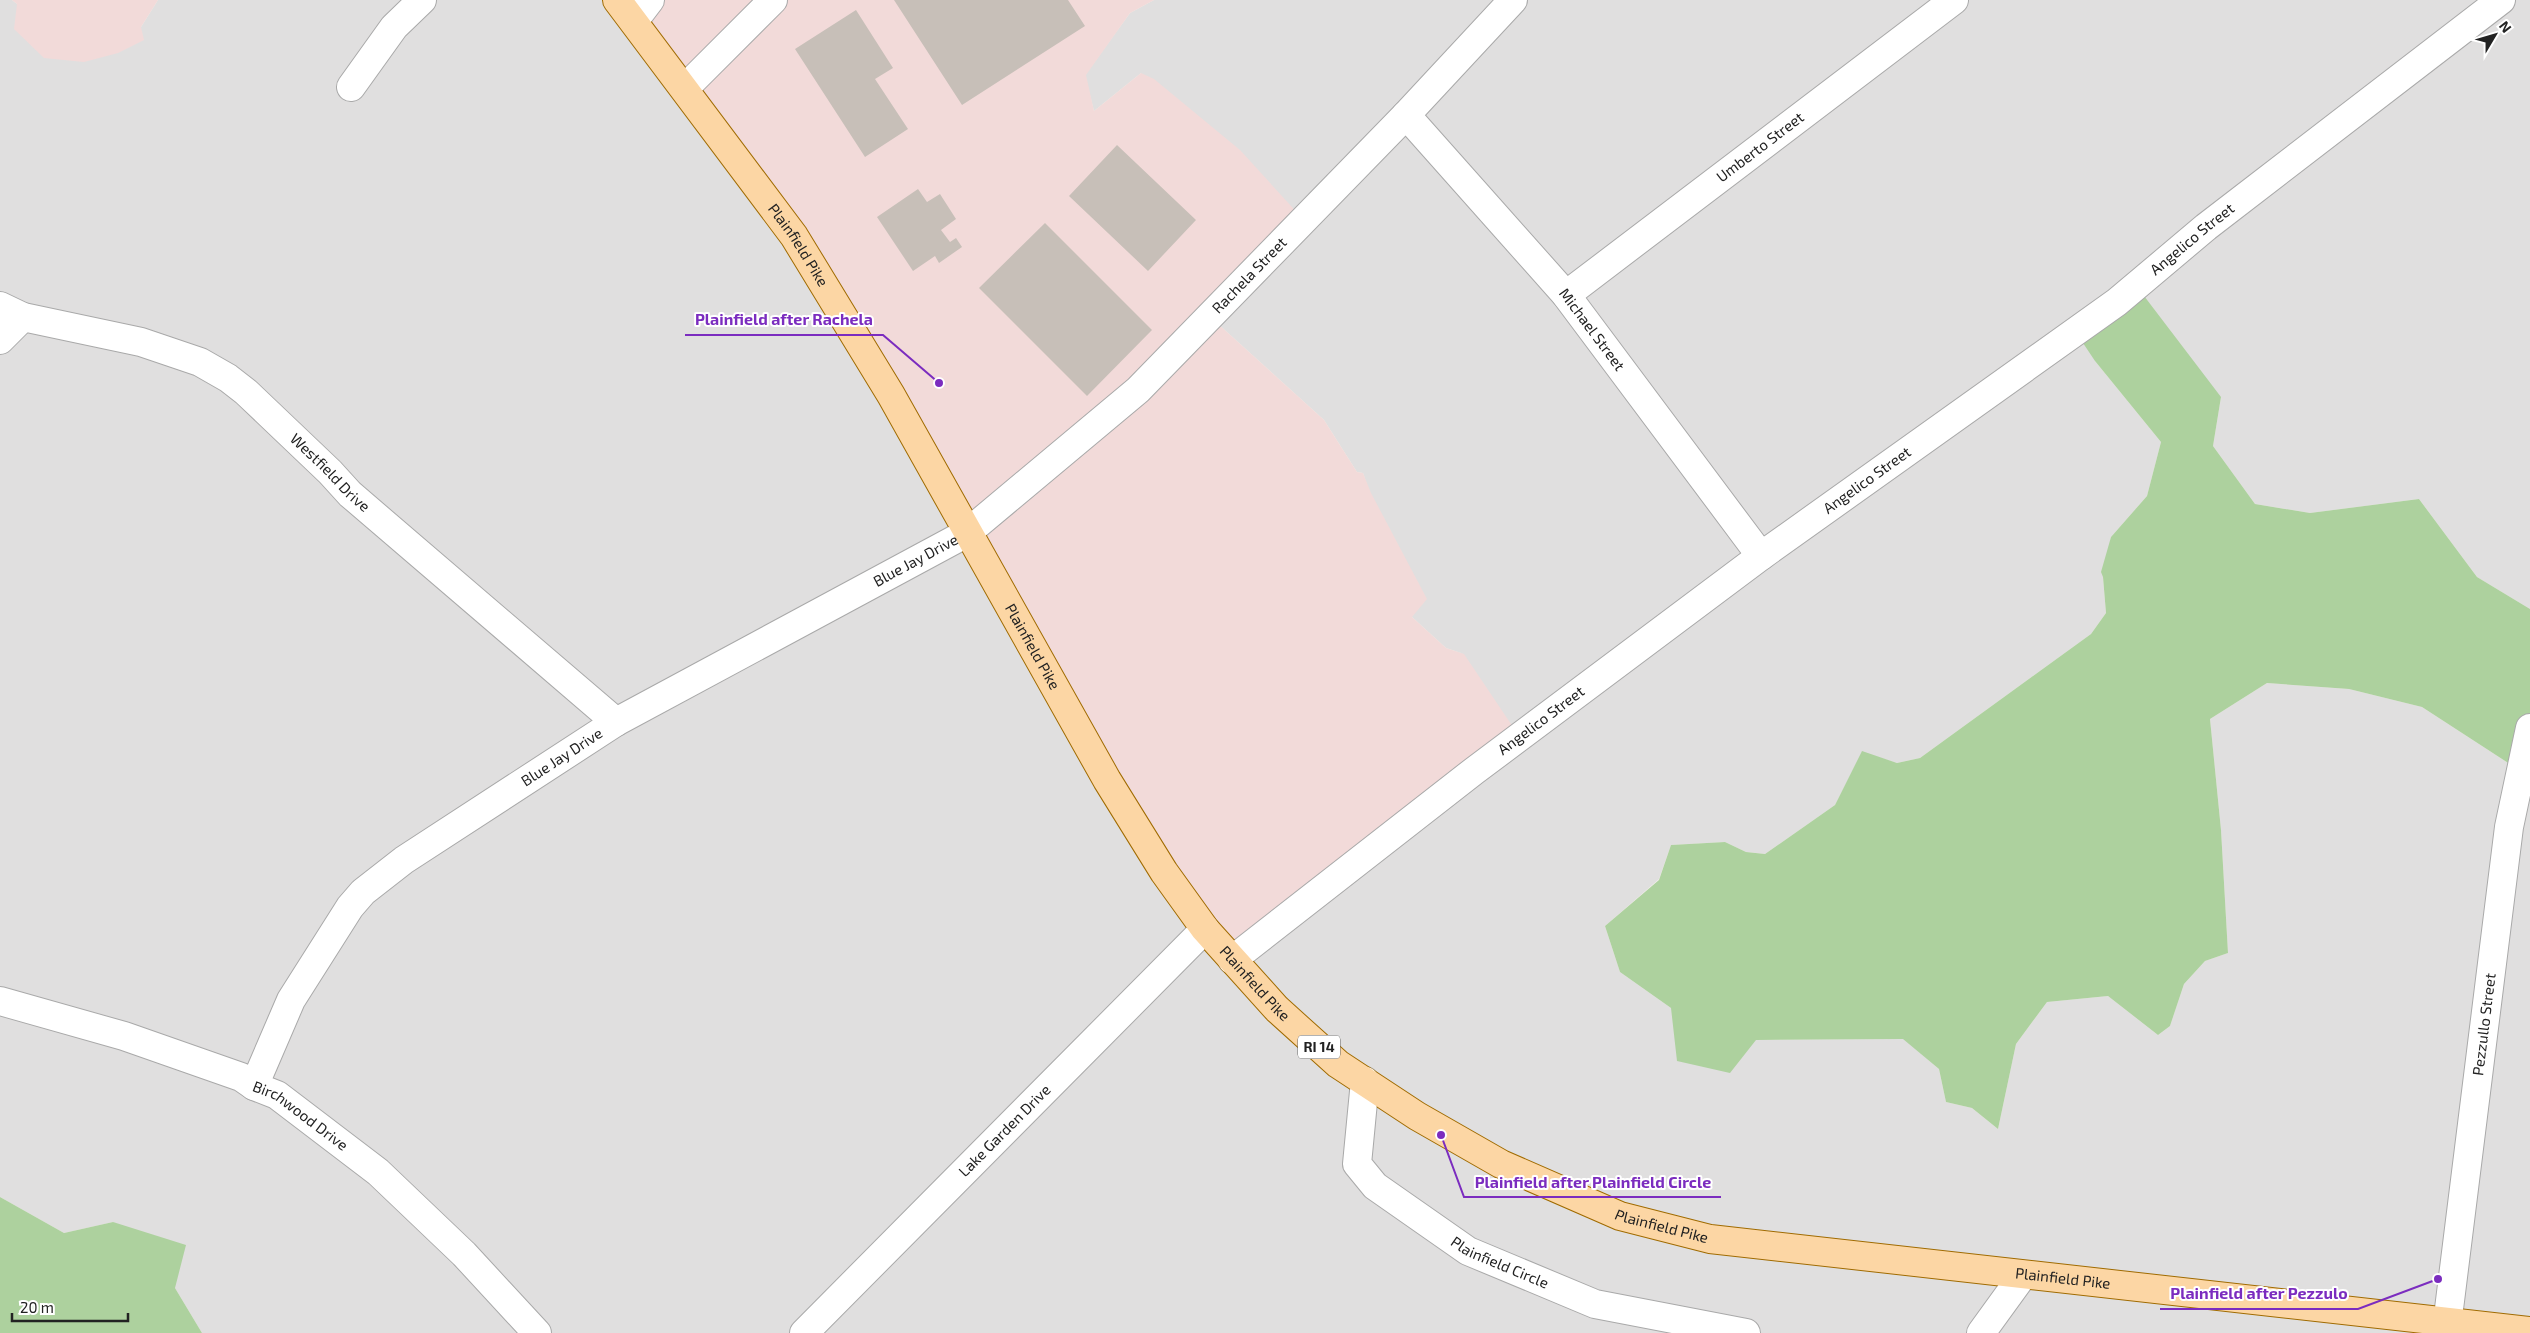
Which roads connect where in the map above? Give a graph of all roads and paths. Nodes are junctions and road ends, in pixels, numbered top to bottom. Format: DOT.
graph roads {
  1 [pos="422,0"];
  2 [pos="617,0"];
  3 [pos="650,0"];
  4 [pos="773,0"];
  5 [pos="1513,0"];
  6 [pos="1954,0"];
  7 [pos="2501,0"];
  8 [pos="634,21"];
  9 [pos="351,87"];
  10 [pos="685,88"];
  11 [pos="1406,115"];
  12 [pos="1566,295"];
  13 [pos="12,312"];
  14 [pos="0,340"];
  15 [pos="967,533"];
  16 [pos="1761,556"];
  17 [pos="616,722"];
  18 [pos="2530,728"];
  19 [pos="1205,929"];
  20 [pos="1232,960"];
  21 [pos="0,1001"];
  22 [pos="1365,1081"];
  23 [pos="254,1086"];
  24 [pos="2023,1275"];
  25 [pos="2446,1327"];
  26 [pos="2530,1331"];
  27 [pos="537,1333"];
  28 [pos="804,1333"];
  29 [pos="1746,1333"];
  30 [pos="1981,1333"];
  1 -- 9 [label="street"];
  2 -- 8 [label="main road, Plainfield Pike / RI 14"];
  3 -- 8 [label="street"];
  4 -- 10 [label="street"];
  5 -- 11 [label="street, Rachela Street"];
  6 -- 12 [label="street, Umberto Street"];
  7 -- 16 [label="street, Angelico Street"];
  8 -- 10 [label="main road, Plainfield Pike / RI 14"];
  10 -- 15 [label="main road, Plainfield Pike / RI 14"];
  11 -- 12 [label="street, Michael Street"];
  11 -- 15 [label="street, Rachela Street"];
  12 -- 16 [label="street, Michael Street"];
  13 -- 14 [label="street"];
  13 -- 17 [label="street, Westfield Drive"];
  15 -- 17 [label="street, Blue Jay Drive"];
  15 -- 19 [label="main road, Plainfield Pike / RI 14"];
  16 -- 20 [label="street, Angelico Street"];
  17 -- 23 [label="street, Blue Jay Drive"];
  18 -- 25 [label="street, Pezzullo Street"];
  19 -- 20 [label="main road, Plainfield Pike / RI 14"];
  19 -- 28 [label="street, Lake Garden Drive"];
  20 -- 22 [label="main road, Plainfield Pike / RI 14"];
  21 -- 23 [label="street, Birchwood Drive"];
  22 -- 24 [label="main road, Plainfield Pike / RI 14"];
  22 -- 29 [label="street, Plainfield Circle"];
  23 -- 27 [label="street, Birchwood Drive"];
  24 -- 25 [label="main road, Plainfield Pike / RI 14"];
  24 -- 30 [label="street"];
  25 -- 26 [label="main road, Plainfield Pike / RI 14"];
}
